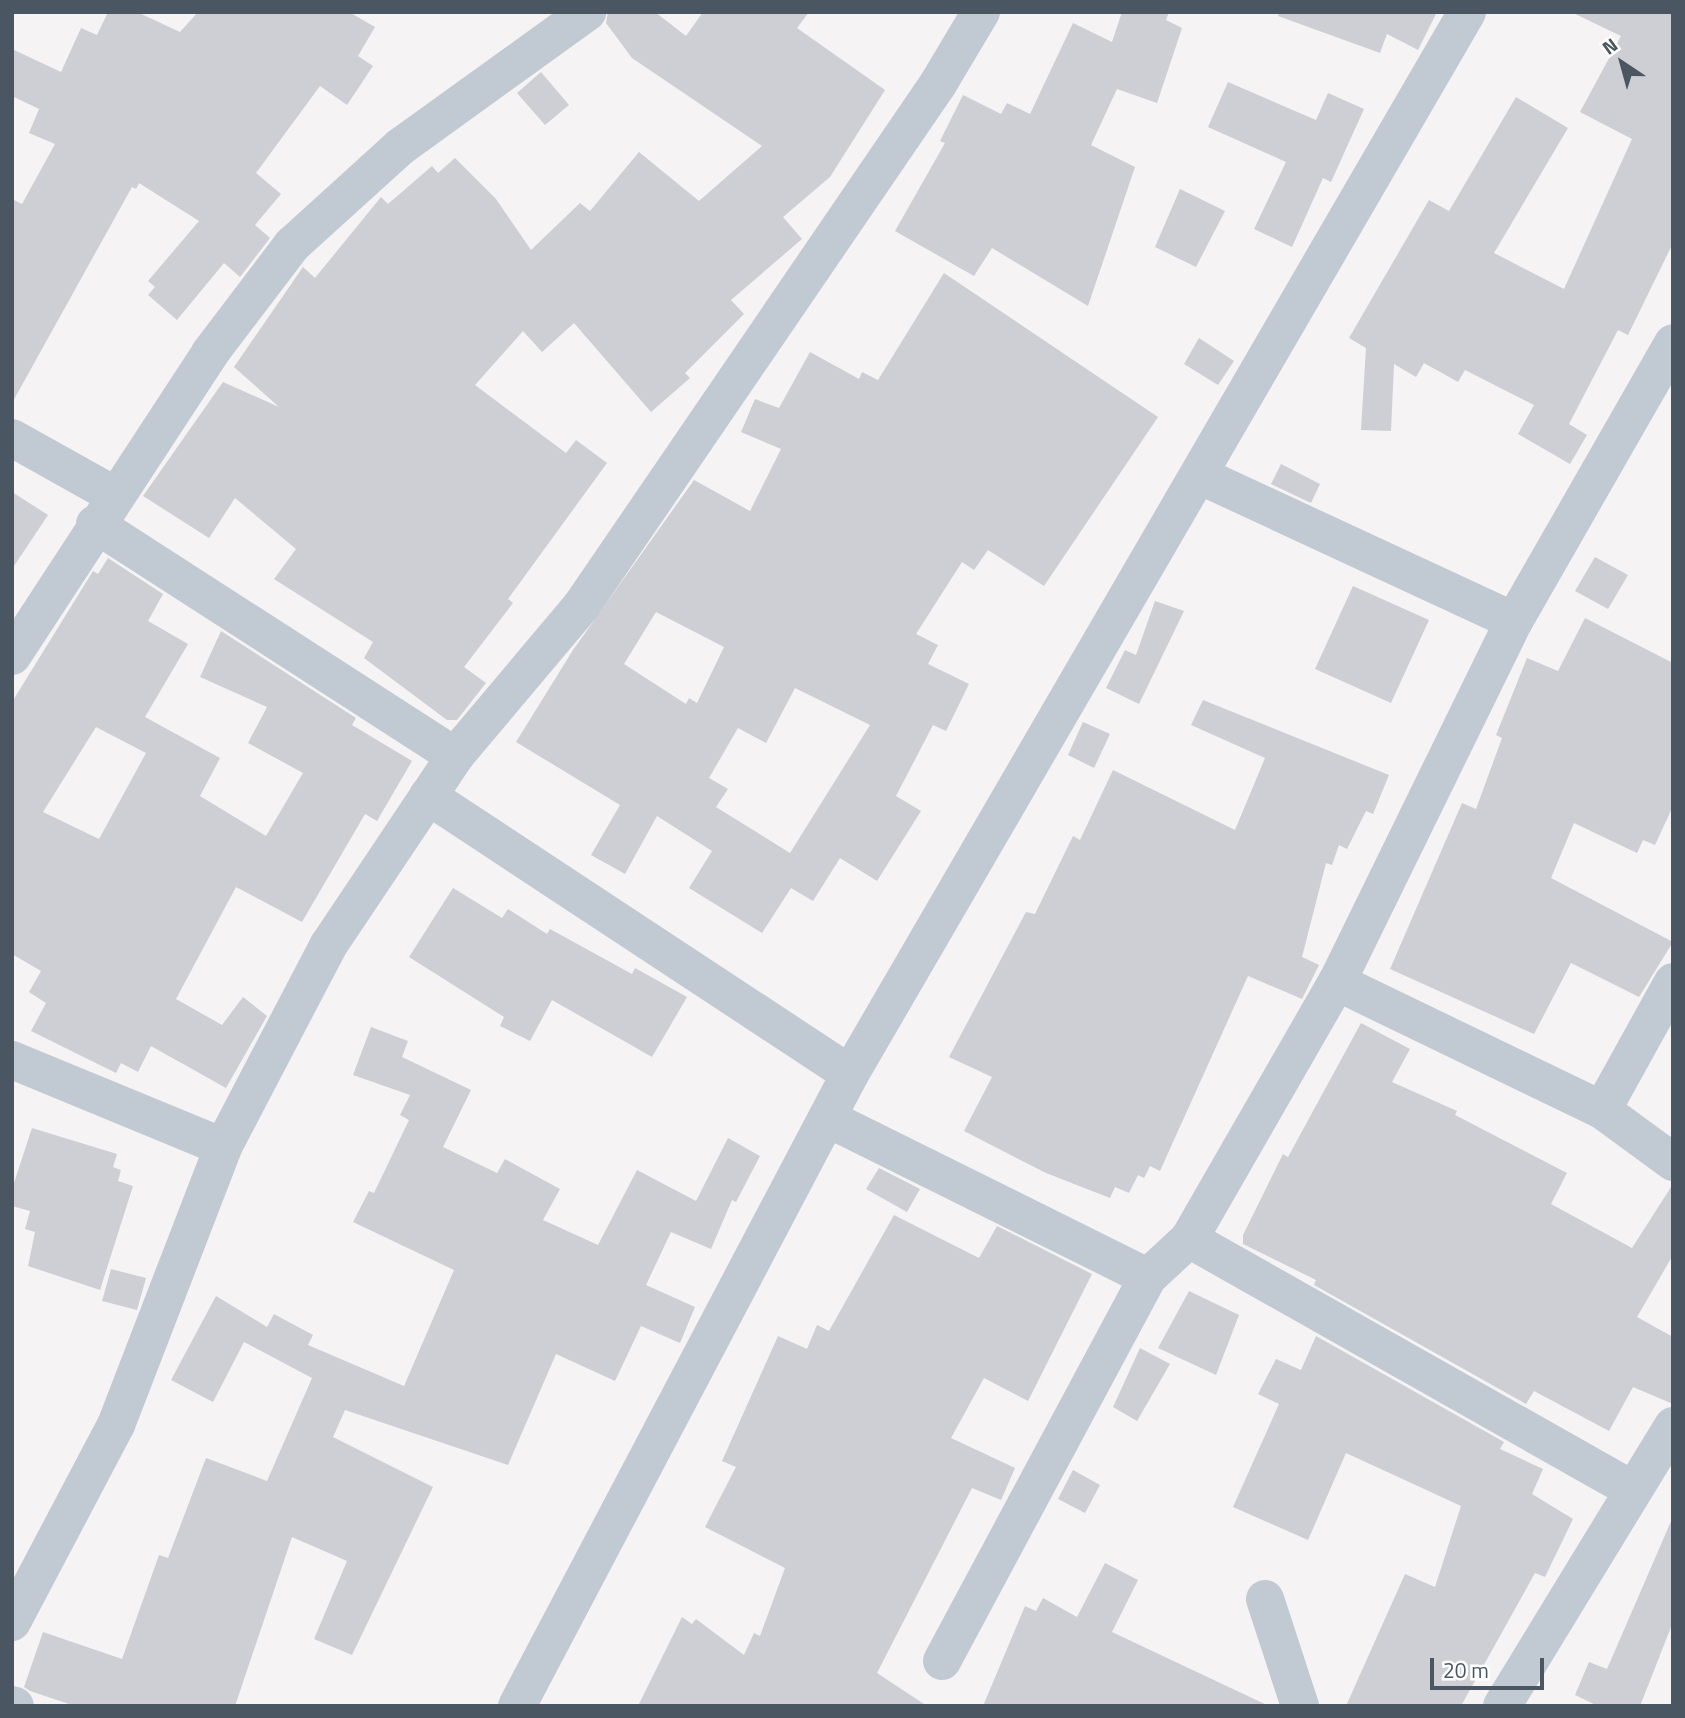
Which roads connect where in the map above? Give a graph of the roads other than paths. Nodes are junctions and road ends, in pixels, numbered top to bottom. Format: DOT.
graph roads {
  1 [pos="981,12"];
  2 [pos="1468,12"];
  3 [pos="572,17"];
  4 [pos="1673,343"];
  5 [pos="12,439"];
  6 [pos="1199,475"];
  7 [pos="105,510"];
  8 [pos="1514,621"];
  9 [pos="12,656"];
  10 [pos="455,756"];
  11 [pos="428,796"];
  12 [pos="1337,982"];
  13 [pos="1673,982"];
  14 [pos="12,1060"];
  15 [pos="850,1074"];
  16 [pos="1602,1110"];
  17 [pos="827,1118"];
  18 [pos="223,1147"];
  19 [pos="1673,1162"];
  20 [pos="1189,1239"];
  21 [pos="1148,1277"];
  22 [pos="1673,1426"];
  23 [pos="1633,1490"];
  24 [pos="1265,1599"];
  25 [pos="12,1622"];
  26 [pos="942,1661"];
  27 [pos="517,1706"];
  28 [pos="1300,1706"];
  29 [pos="1502,1706"];
  1 -- 10 [label="street"];
  2 -- 6 [label="street"];
  3 -- 7 [label="street"];
  4 -- 8 [label="street"];
  5 -- 7 [label="street"];
  6 -- 8 [label="street"];
  6 -- 15 [label="street"];
  7 -- 9 [label="street"];
  7 -- 10 [label="street"];
  8 -- 12 [label="street"];
  10 -- 11 [label="street"];
  11 -- 15 [label="street"];
  11 -- 18 [label="street"];
  12 -- 16 [label="street"];
  12 -- 20 [label="street"];
  13 -- 16 [label="street"];
  14 -- 18 [label="street"];
  15 -- 17 [label="street"];
  16 -- 19 [label="street"];
  17 -- 21 [label="street"];
  17 -- 27 [label="street"];
  18 -- 25 [label="street"];
  20 -- 21 [label="street"];
  20 -- 23 [label="street"];
  21 -- 26 [label="street"];
  22 -- 23 [label="street"];
  23 -- 29 [label="street"];
  24 -- 28 [label="street"];
}
